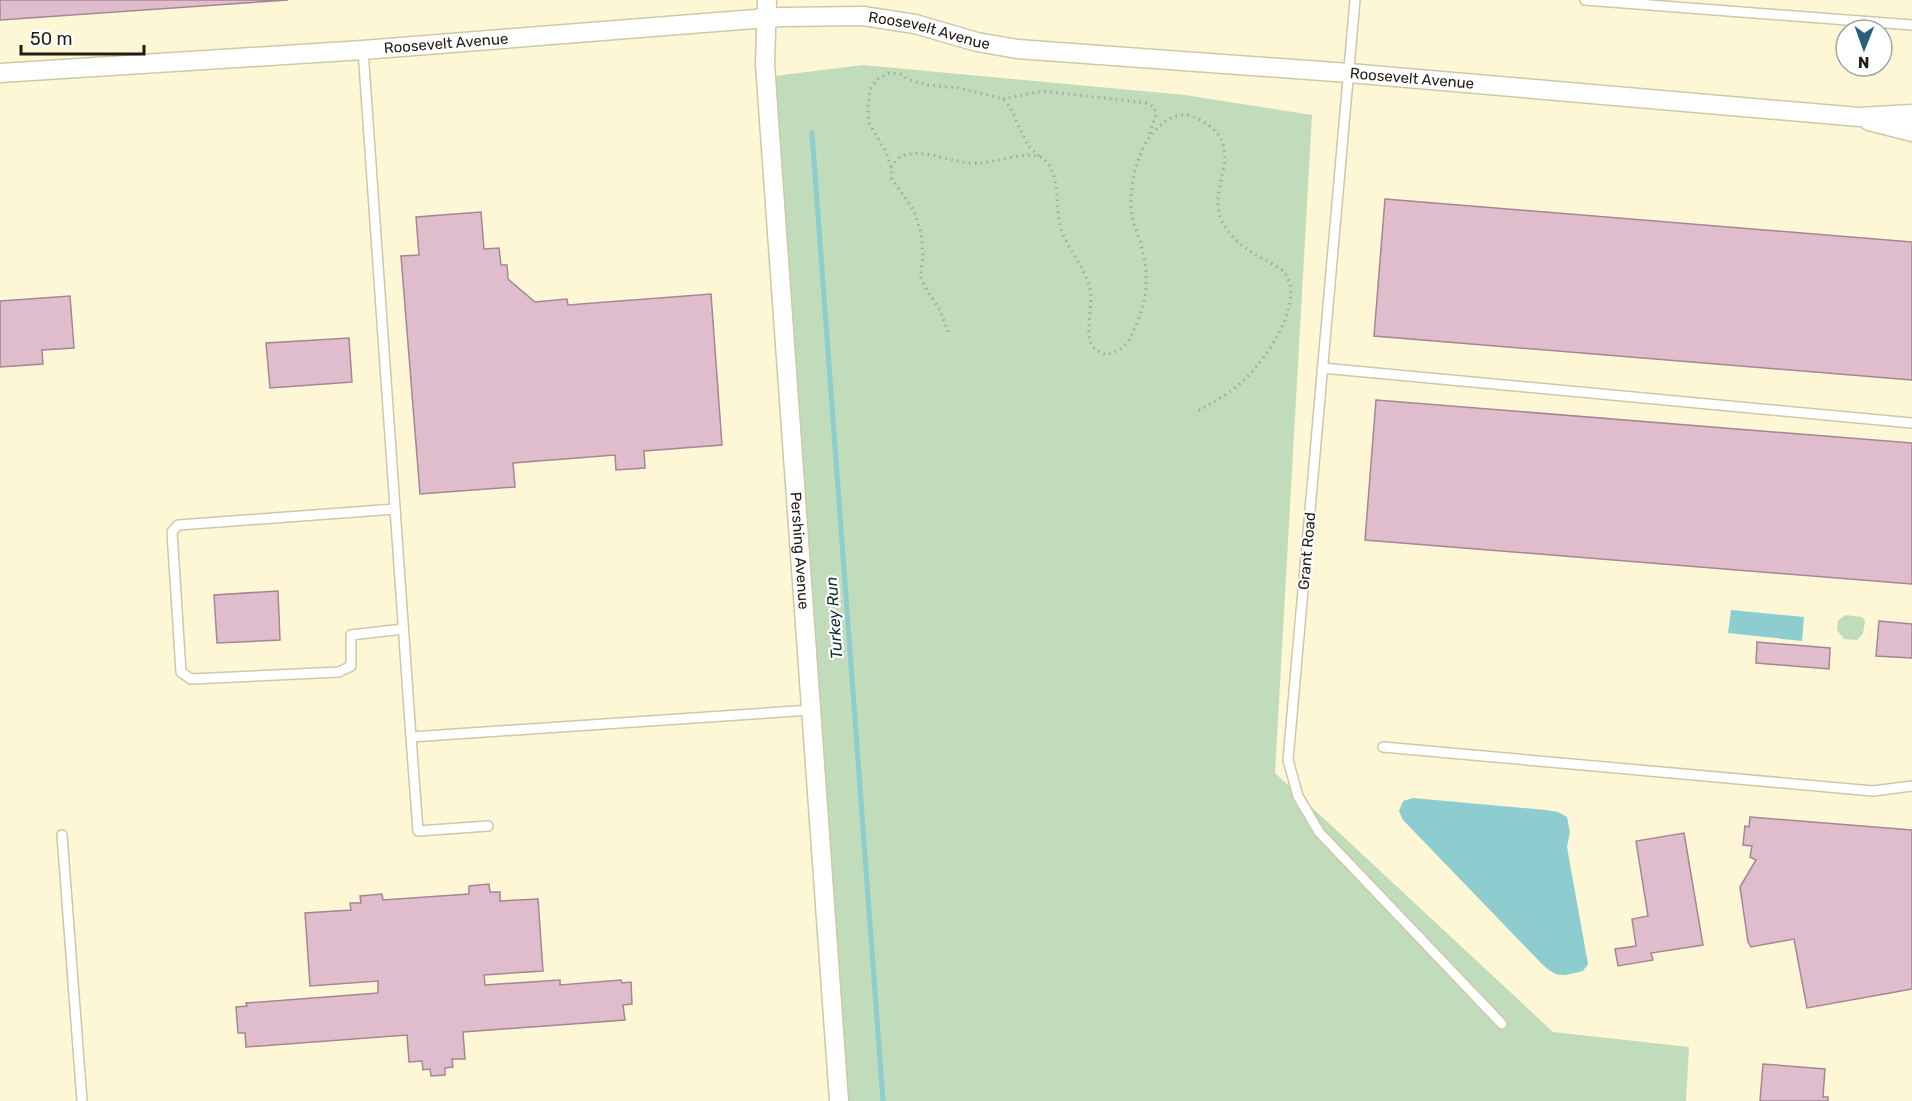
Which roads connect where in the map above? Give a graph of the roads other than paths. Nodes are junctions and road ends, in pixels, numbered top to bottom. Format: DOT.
graph roads {
  1 [pos="1355,0"];
  2 [pos="1585,0"];
  3 [pos="767,9"];
  4 [pos="1912,26"];
  5 [pos="363,50"];
  6 [pos="0,73"];
  7 [pos="1349,73"];
  8 [pos="1912,114"];
  9 [pos="1859,117"];
  10 [pos="1912,132"];
  11 [pos="1322,368"];
  12 [pos="1912,423"];
  13 [pos="395,509"];
  14 [pos="403,629"];
  15 [pos="811,710"];
  16 [pos="411,737"];
  17 [pos="1383,747"];
  18 [pos="1912,786"];
  19 [pos="488,826"];
  20 [pos="62,835"];
  21 [pos="1502,1024"];
  22 [pos="82,1101"];
  23 [pos="839,1101"];
  1 -- 7 [label="lane, Grant Road"];
  2 -- 4 [label="lane"];
  3 -- 5 [label="street, Roosevelt Avenue"];
  3 -- 7 [label="street, Roosevelt Avenue"];
  3 -- 15 [label="street, Pershing Avenue"];
  5 -- 6 [label="street, Roosevelt Avenue"];
  5 -- 13 [label="lane"];
  7 -- 9 [label="street, Roosevelt Avenue"];
  7 -- 11 [label="lane, Grant Road"];
  8 -- 9 [label="street, Roosevelt Avenue"];
  9 -- 10 [label="street, Roosevelt Avenue"];
  11 -- 12 [label="lane"];
  11 -- 21 [label="lane, Grant Road"];
  13 -- 14 [label="lane"];
  13 -- 14 [label="lane"];
  14 -- 16 [label="lane"];
  15 -- 16 [label="lane"];
  15 -- 23 [label="street, Pershing Avenue"];
  16 -- 19 [label="lane"];
  17 -- 18 [label="lane"];
  20 -- 22 [label="lane"];
}
